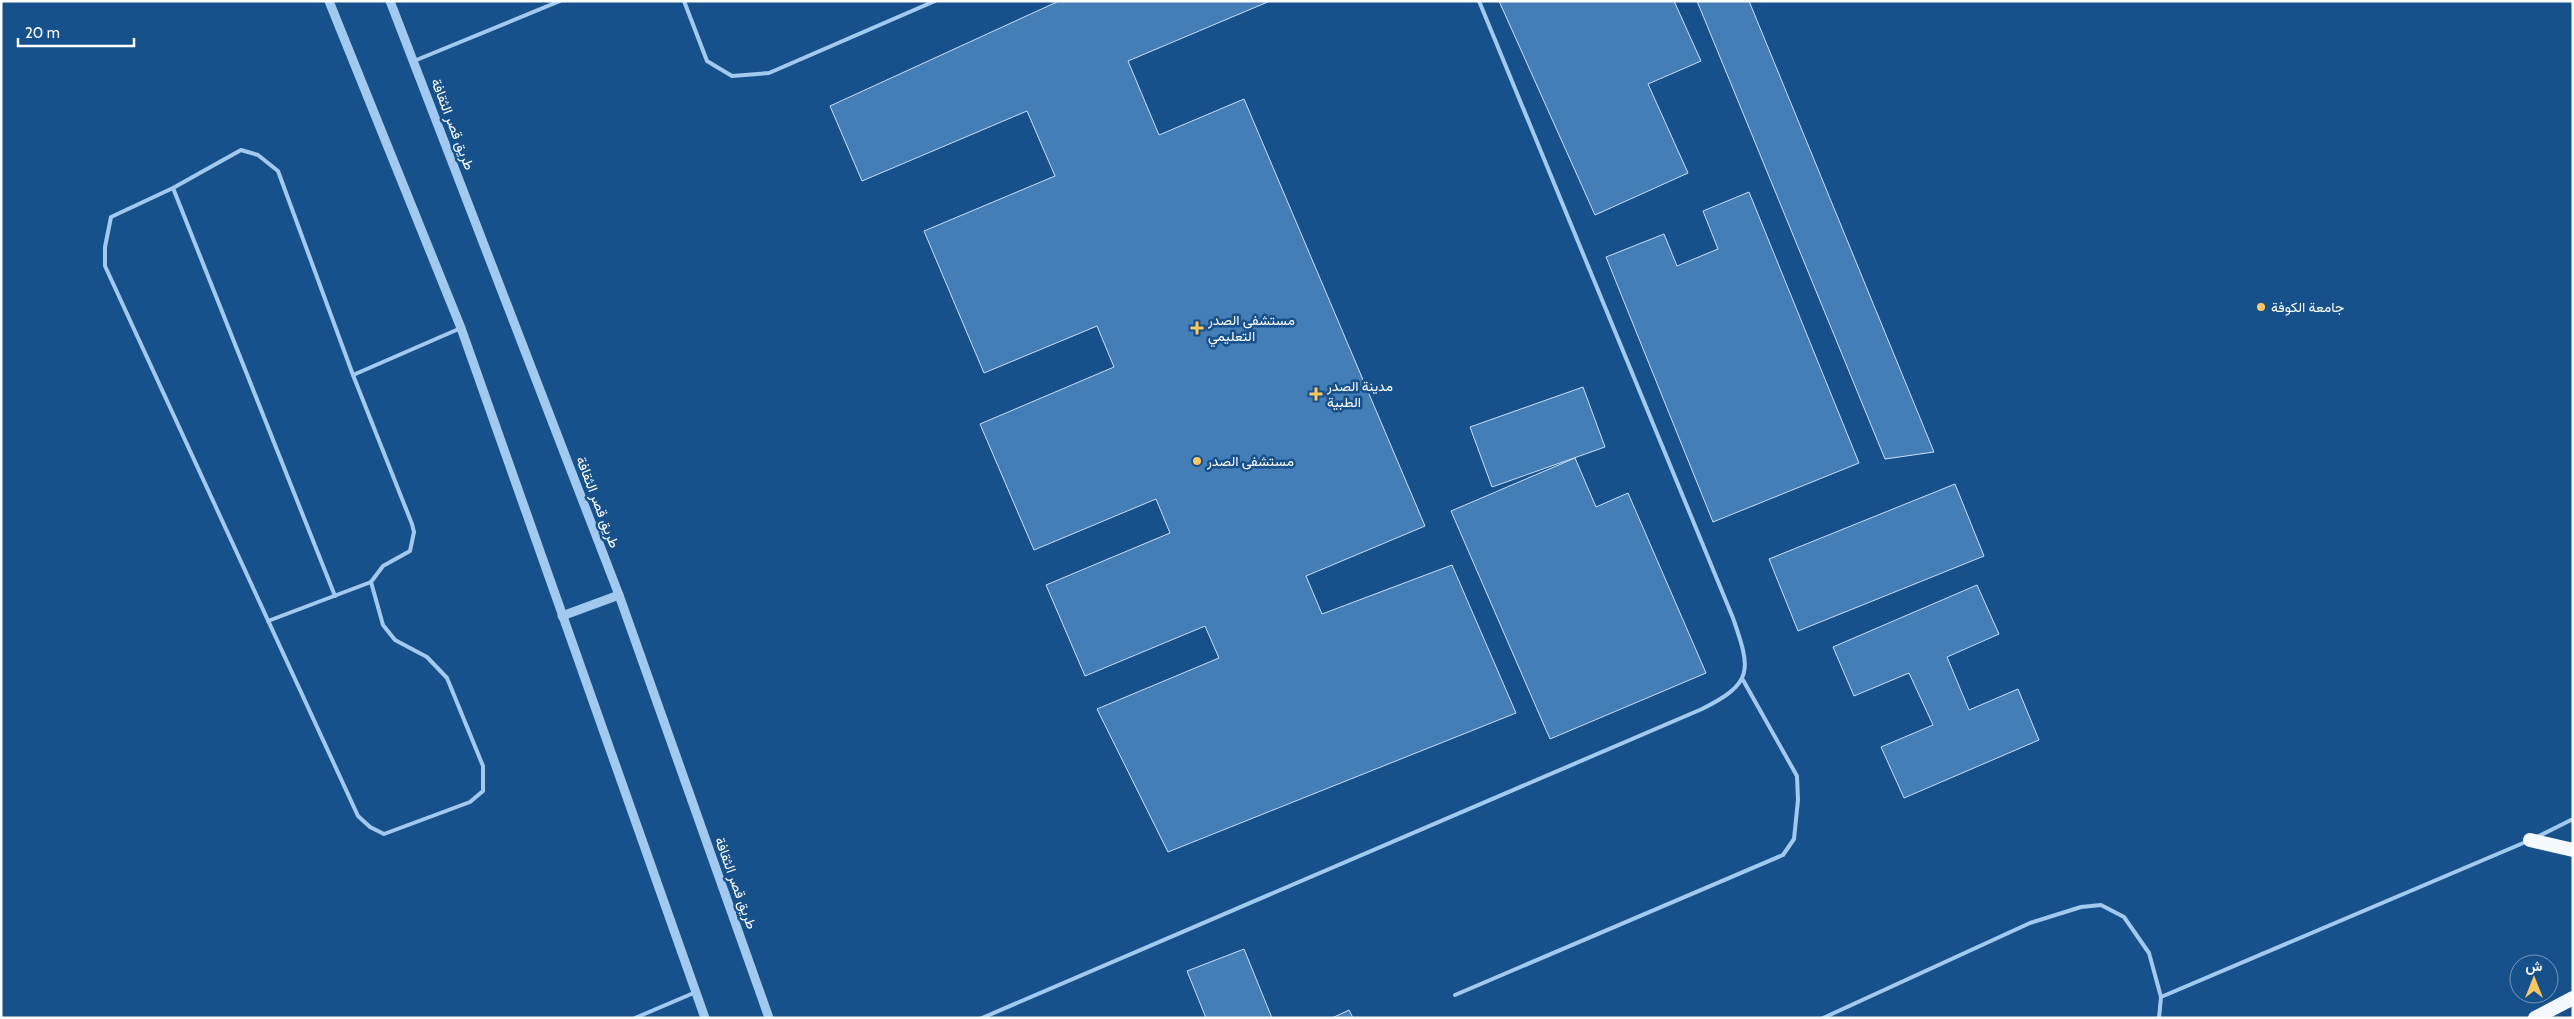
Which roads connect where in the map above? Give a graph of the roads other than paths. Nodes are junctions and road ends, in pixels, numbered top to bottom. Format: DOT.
graph roads {
  1 [pos="329,1"];
  2 [pos="390,1"];
  3 [pos="560,1"];
  4 [pos="684,1"];
  5 [pos="935,1"];
  6 [pos="1479,1"];
  7 [pos="414,60"];
  8 [pos="173,188"];
  9 [pos="461,328"];
  10 [pos="354,375"];
  11 [pos="371,582"];
  12 [pos="619,595"];
  13 [pos="335,596"];
  14 [pos="562,616"];
  15 [pos="268,621"];
  16 [pos="1743,680"];
  17 [pos="2573,819"];
  18 [pos="2530,840"];
  19 [pos="2573,850"];
  20 [pos="696,992"];
  21 [pos="1455,995"];
  22 [pos="2161,997"];
  23 [pos="2573,998"];
  24 [pos="634,1018"];
  25 [pos="705,1018"];
  26 [pos="769,1018"];
  27 [pos="982,1018"];
  28 [pos="1823,1018"];
  29 [pos="2158,1018"];
  30 [pos="2535,1018"];
  1 -- 9 [label="street"];
  2 -- 7 [label="street, طريق قصر الثقافة"];
  3 -- 7 [label="lane"];
  4 -- 5 [label="lane"];
  6 -- 16 [label="lane"];
  7 -- 12 [label="street, طريق قصر الثقافة"];
  8 -- 10 [label="lane"];
  8 -- 13 [label="lane"];
  8 -- 15 [label="lane"];
  9 -- 10 [label="lane"];
  9 -- 14 [label="street"];
  10 -- 11 [label="lane"];
  11 -- 13 [label="lane"];
  11 -- 15 [label="lane"];
  12 -- 14 [label="street"];
  12 -- 26 [label="street, طريق قصر الثقافة"];
  13 -- 15 [label="lane"];
  14 -- 20 [label="street"];
  16 -- 21 [label="lane"];
  16 -- 27 [label="lane"];
  17 -- 18 [label="lane"];
  18 -- 19 [label="highway"];
  18 -- 22 [label="lane"];
  20 -- 24 [label="lane"];
  20 -- 25 [label="street"];
  22 -- 28 [label="lane"];
  22 -- 29 [label="lane"];
  23 -- 30 [label="highway"];
}
